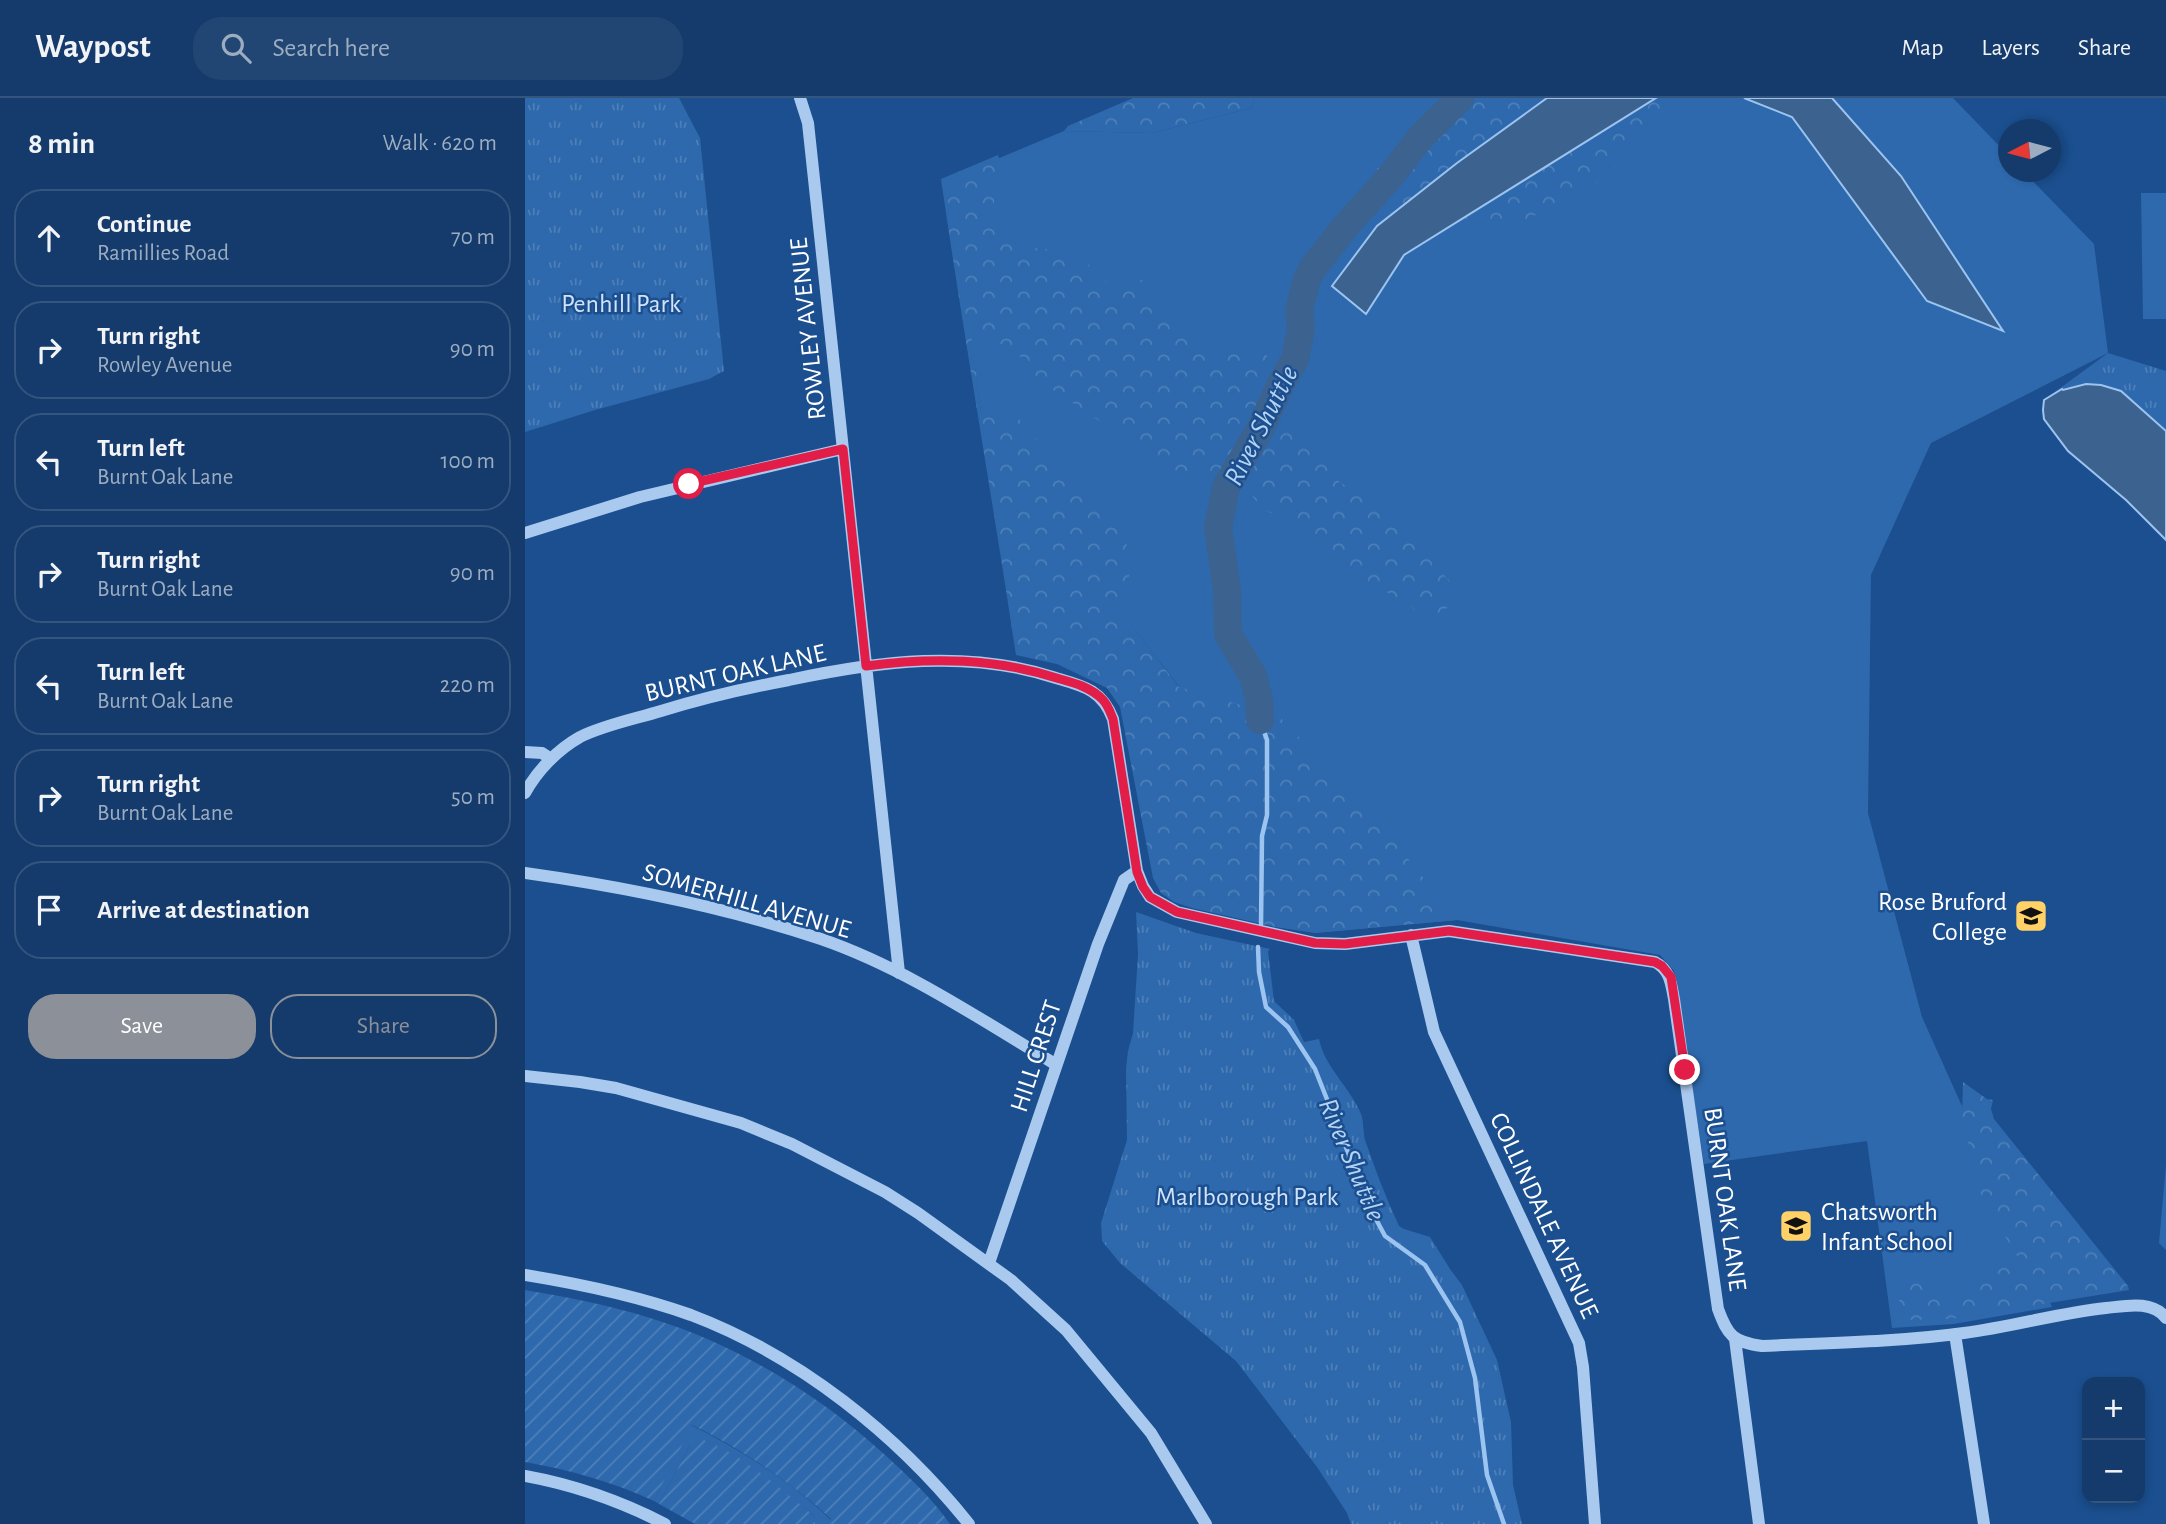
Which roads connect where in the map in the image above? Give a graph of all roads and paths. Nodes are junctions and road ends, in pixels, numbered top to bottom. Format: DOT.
graph roads {
  1 [pos="805,99"];
  2 [pos="843,449"];
  3 [pos="525,533"];
  4 [pos="866,666"];
  5 [pos="525,752"];
  6 [pos="551,759"];
  7 [pos="525,793"];
  8 [pos="1137,872"];
  9 [pos="525,873"];
  10 [pos="1411,935"];
  11 [pos="899,973"];
  12 [pos="1055,1064"];
  13 [pos="525,1076"];
  14 [pos="989,1263"];
  15 [pos="525,1275"];
  16 [pos="2166,1318"];
  17 [pos="1955,1334"];
  18 [pos="1735,1339"];
  19 [pos="525,1476"];
  20 [pos="666,1524"];
  21 [pos="969,1524"];
  22 [pos="1206,1524"];
  23 [pos="1595,1524"];
  24 [pos="1759,1524"];
  25 [pos="1983,1524"];
  1 -- 2 [label="street, ROWLEY AVENUE"];
  2 -- 3 [label="street"];
  2 -- 4 [label="street, ROWLEY AVENUE"];
  4 -- 6 [label="street, BURNT OAK LANE"];
  4 -- 8 [label="street, BURNT OAK LANE"];
  4 -- 11 [label="street, ROWLEY AVENUE"];
  5 -- 6 [label="street"];
  6 -- 7 [label="street, BURNT OAK LANE"];
  8 -- 10 [label="street, BURNT OAK LANE"];
  8 -- 12 [label="street, HILL CREST"];
  9 -- 11 [label="street, SOMERHILL AVENUE"];
  10 -- 18 [label="street, BURNT OAK LANE"];
  10 -- 23 [label="street, COLLINDALE AVENUE"];
  11 -- 12 [label="street, SOMERHILL AVENUE"];
  12 -- 14 [label="street, HILL CREST"];
  13 -- 14 [label="street"];
  14 -- 22 [label="street"];
  15 -- 21 [label="street"];
  16 -- 17 [label="street"];
  17 -- 18 [label="street"];
  17 -- 25 [label="street"];
  18 -- 24 [label="street, BURNT OAK LANE"];
  19 -- 20 [label="street"];
}
